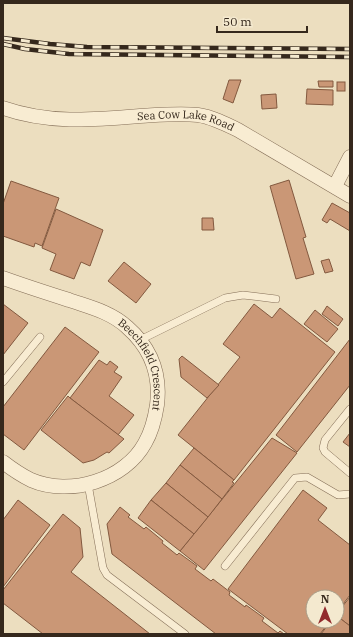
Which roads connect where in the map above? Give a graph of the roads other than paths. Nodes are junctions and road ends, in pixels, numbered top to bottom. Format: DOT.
graph roads {
  1 [pos="3,108"];
  2 [pos="350,157"];
  3 [pos="335,186"];
  4 [pos="350,196"];
  5 [pos="3,278"];
  6 [pos="276,300"];
  7 [pos="40,337"];
  8 [pos="140,340"];
  9 [pos="3,382"];
  10 [pos="350,409"];
  11 [pos="3,462"];
  12 [pos="350,473"];
  13 [pos="88,484"];
  14 [pos="350,494"];
  15 [pos="225,566"];
  16 [pos="185,634"];
  1 -- 3 [label="street, Sea Cow Lake Road"];
  2 -- 3 [label="street"];
  3 -- 4 [label="street, Sea Cow Lake Road"];
  5 -- 8 [label="street, Beechfield Crescent"];
  6 -- 8 [label="lane"];
  7 -- 9 [label="lane"];
  8 -- 13 [label="street, Beechfield Crescent"];
  10 -- 12 [label="lane"];
  11 -- 13 [label="street, Beechfield Crescent"];
  13 -- 16 [label="lane"];
  14 -- 15 [label="lane"];
}
